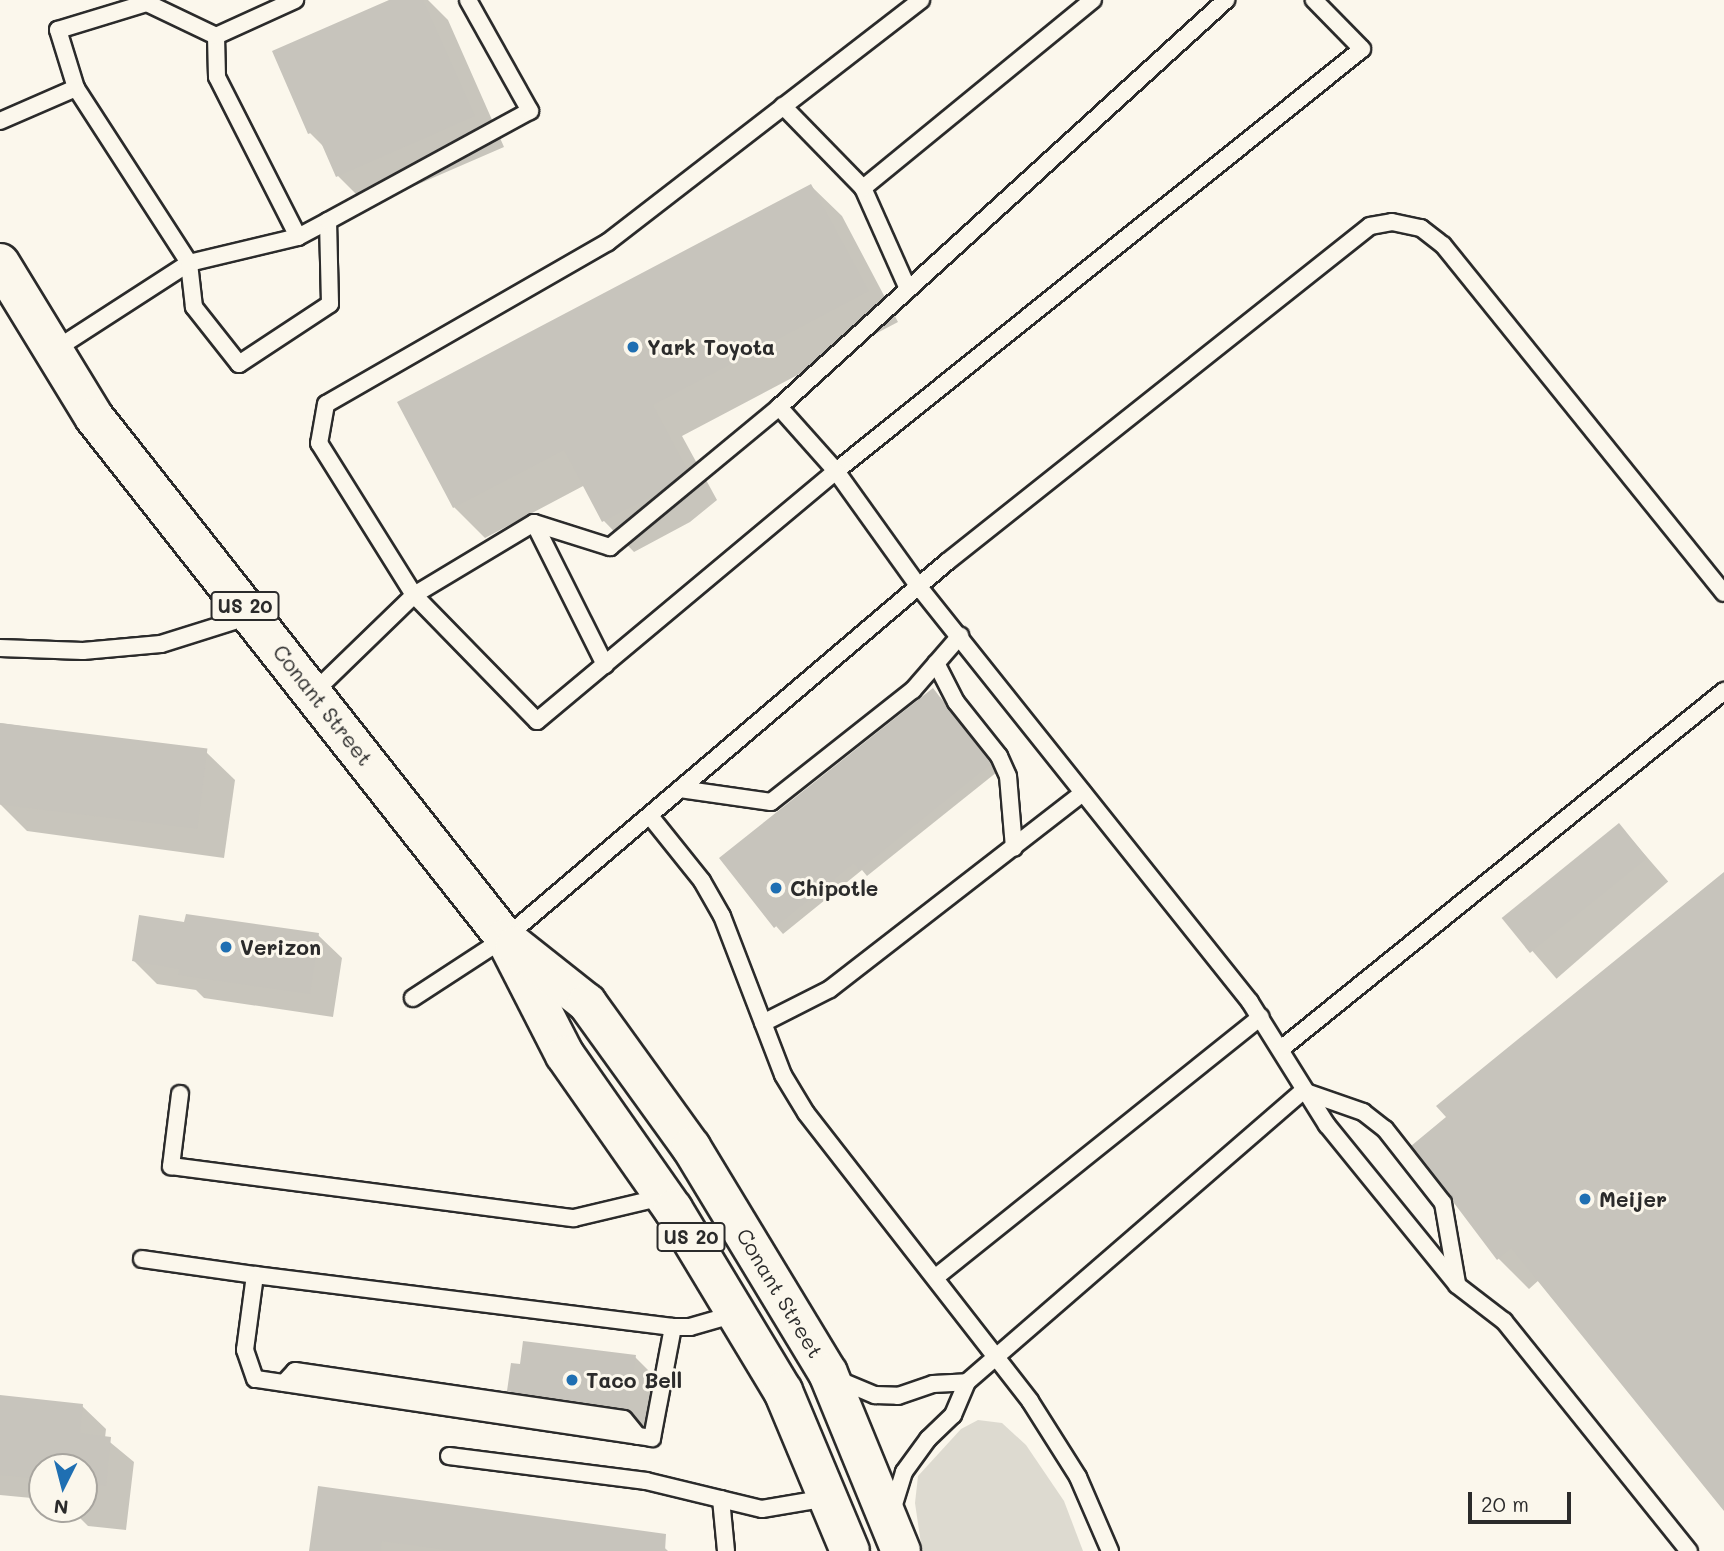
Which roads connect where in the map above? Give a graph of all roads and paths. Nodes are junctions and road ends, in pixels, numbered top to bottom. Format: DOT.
graph roads {
  1 [pos="295,0"];
  2 [pos="468,0"];
  3 [pos="921,0"];
  4 [pos="1093,0"];
  5 [pos="1226,0"];
  6 [pos="1314,0"];
  7 [pos="216,36"];
  8 [pos="76,88"];
  9 [pos="783,106"];
  10 [pos="0,121"];
  11 [pos="863,188"];
  12 [pos="328,221"];
  13 [pos="298,237"];
  14 [pos="0,263"];
  15 [pos="189,263"];
  16 [pos="908,289"];
  17 [pos="52,351"];
  18 [pos="779,407"];
  19 [pos="836,471"];
  20 [pos="534,523"];
  21 [pos="919,587"];
  22 [pos="1724,593"];
  23 [pos="414,595"];
  24 [pos="252,616"];
  25 [pos="960,636"];
  26 [pos="0,648"];
  27 [pos="936,663"];
  28 [pos="604,665"];
  29 [pos="1724,691"];
  30 [pos="313,693"];
  31 [pos="680,789"];
  32 [pos="1083,793"];
  33 [pos="650,816"];
  34 [pos="1014,848"];
  35 [pos="505,938"];
  36 [pos="413,998"];
  37 [pos="1261,1017"];
  38 [pos="763,1023"];
  39 [pos="1281,1049"];
  40 [pos="1303,1091"];
  41 [pos="180,1094"];
  42 [pos="665,1197"];
  43 [pos="142,1259"];
  44 [pos="255,1275"];
  45 [pos="936,1277"];
  46 [pos="1457,1285"];
  47 [pos="735,1314"];
  48 [pos="673,1327"];
  49 [pos="998,1357"];
  50 [pos="828,1373"];
  51 [pos="967,1382"];
  52 [pos="449,1455"];
  53 [pos="830,1498"];
  54 [pos="721,1499"];
  55 [pos="895,1536"];
  56 [pos="726,1551"];
  57 [pos="850,1551"];
  58 [pos="1111,1551"];
  59 [pos="1689,1551"];
  1 -- 7 [label="lane"];
  2 -- 12 [label="lane"];
  3 -- 9 [label="lane"];
  4 -- 11 [label="lane"];
  5 -- 16 [label="lane"];
  6 -- 19 [label="lane"];
  7 -- 8 [label="lane"];
  7 -- 13 [label="lane"];
  8 -- 10 [label="lane"];
  8 -- 15 [label="lane"];
  9 -- 11 [label="lane"];
  9 -- 23 [label="lane"];
  11 -- 16 [label="lane"];
  12 -- 13 [label="lane"];
  12 -- 15 [label="lane"];
  13 -- 15 [label="lane"];
  14 -- 17 [label="main road, Conant Street / US 20"];
  15 -- 17 [label="lane"];
  16 -- 18 [label="lane"];
  17 -- 24 [label="main road, Conant Street / US 20"];
  18 -- 19 [label="lane"];
  18 -- 20 [label="lane"];
  19 -- 21 [label="lane"];
  19 -- 28 [label="lane"];
  20 -- 23 [label="lane"];
  20 -- 28 [label="lane"];
  21 -- 22 [label="lane"];
  21 -- 25 [label="lane"];
  21 -- 31 [label="lane"];
  23 -- 28 [label="lane"];
  23 -- 30 [label="lane"];
  24 -- 26 [label="lane"];
  24 -- 30 [label="main road, Conant Street / US 20"];
  25 -- 27 [label="lane"];
  25 -- 32 [label="lane"];
  27 -- 31 [label="lane"];
  27 -- 34 [label="lane"];
  29 -- 39 [label="lane"];
  30 -- 35 [label="main road, Conant Street / US 20"];
  31 -- 33 [label="lane"];
  32 -- 34 [label="lane"];
  32 -- 37 [label="lane"];
  33 -- 35 [label="lane"];
  33 -- 38 [label="lane"];
  34 -- 38 [label="lane"];
  35 -- 36 [label="lane"];
  35 -- 42 [label="main road, Conant Street / US 20"];
  35 -- 50 [label="main road, Conant Street"];
  37 -- 39 [label="lane"];
  37 -- 45 [label="lane"];
  38 -- 45 [label="lane"];
  39 -- 40 [label="lane"];
  40 -- 46 [label="lane"];
  40 -- 46 [label="lane"];
  40 -- 49 [label="lane"];
  41 -- 42 [label="lane"];
  42 -- 47 [label="main road, Conant Street / US 20"];
  43 -- 44 [label="lane"];
  44 -- 48 [label="lane"];
  44 -- 48 [label="lane"];
  45 -- 49 [label="lane"];
  46 -- 59 [label="lane"];
  47 -- 48 [label="lane"];
  47 -- 53 [label="main road, Conant Street / US 20"];
  49 -- 51 [label="lane"];
  49 -- 58 [label="lane"];
  50 -- 51 [label="lane"];
  50 -- 55 [label="main road, Conant Street"];
  51 -- 55 [label="lane"];
  52 -- 54 [label="lane"];
  53 -- 54 [label="lane"];
  53 -- 57 [label="main road, Conant Street / US 20"];
  54 -- 56 [label="lane"];
}
